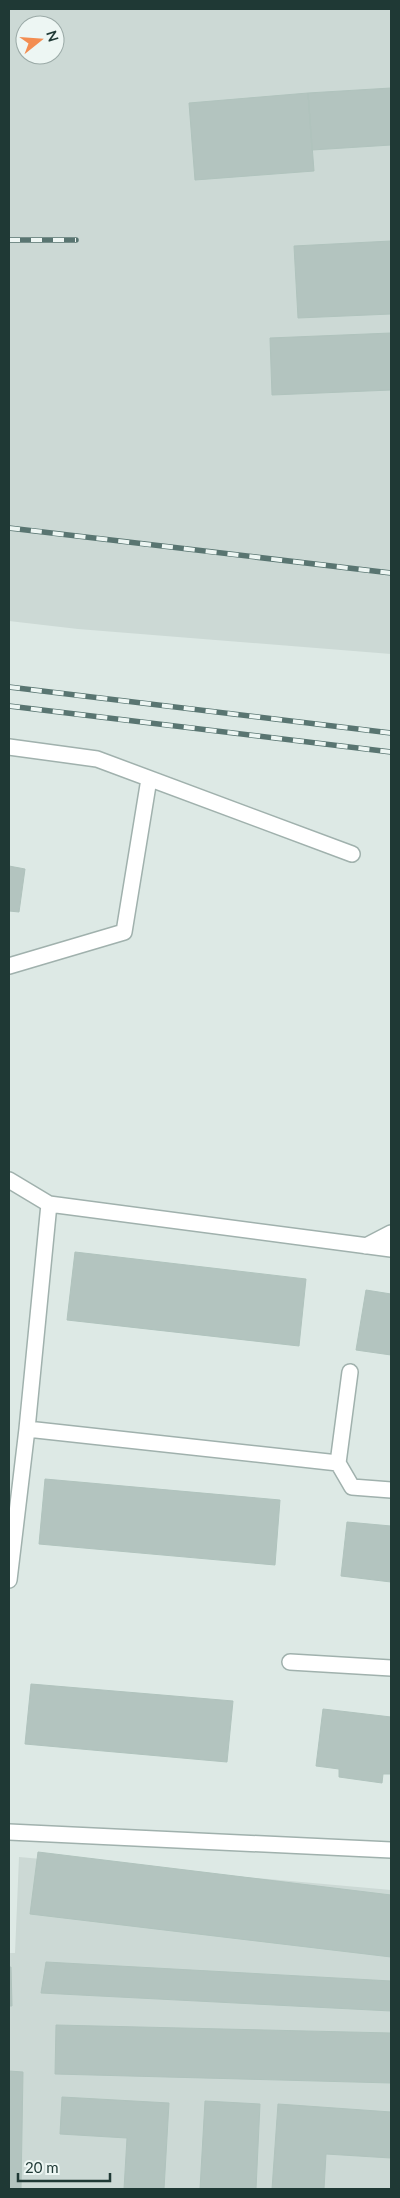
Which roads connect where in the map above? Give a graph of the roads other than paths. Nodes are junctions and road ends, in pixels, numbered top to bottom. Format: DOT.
graph roads {
  1 [pos="9,747"];
  2 [pos="149,779"];
  3 [pos="352,854"];
  4 [pos="9,966"];
  5 [pos="9,1180"];
  6 [pos="50,1204"];
  7 [pos="391,1233"];
  8 [pos="365,1246"];
  9 [pos="391,1249"];
  10 [pos="350,1372"];
  11 [pos="27,1428"];
  12 [pos="338,1463"];
  13 [pos="391,1490"];
  14 [pos="9,1580"];
  15 [pos="290,1662"];
  16 [pos="391,1668"];
  17 [pos="9,1832"];
  18 [pos="391,1850"];
  1 -- 2 [label="lane"];
  2 -- 3 [label="lane"];
  2 -- 4 [label="lane"];
  5 -- 6 [label="lane"];
  6 -- 8 [label="lane"];
  6 -- 11 [label="lane"];
  7 -- 8 [label="lane"];
  8 -- 9 [label="lane"];
  10 -- 12 [label="lane"];
  11 -- 12 [label="lane"];
  11 -- 14 [label="lane"];
  12 -- 13 [label="lane"];
  15 -- 16 [label="lane"];
  17 -- 18 [label="lane"];
}
